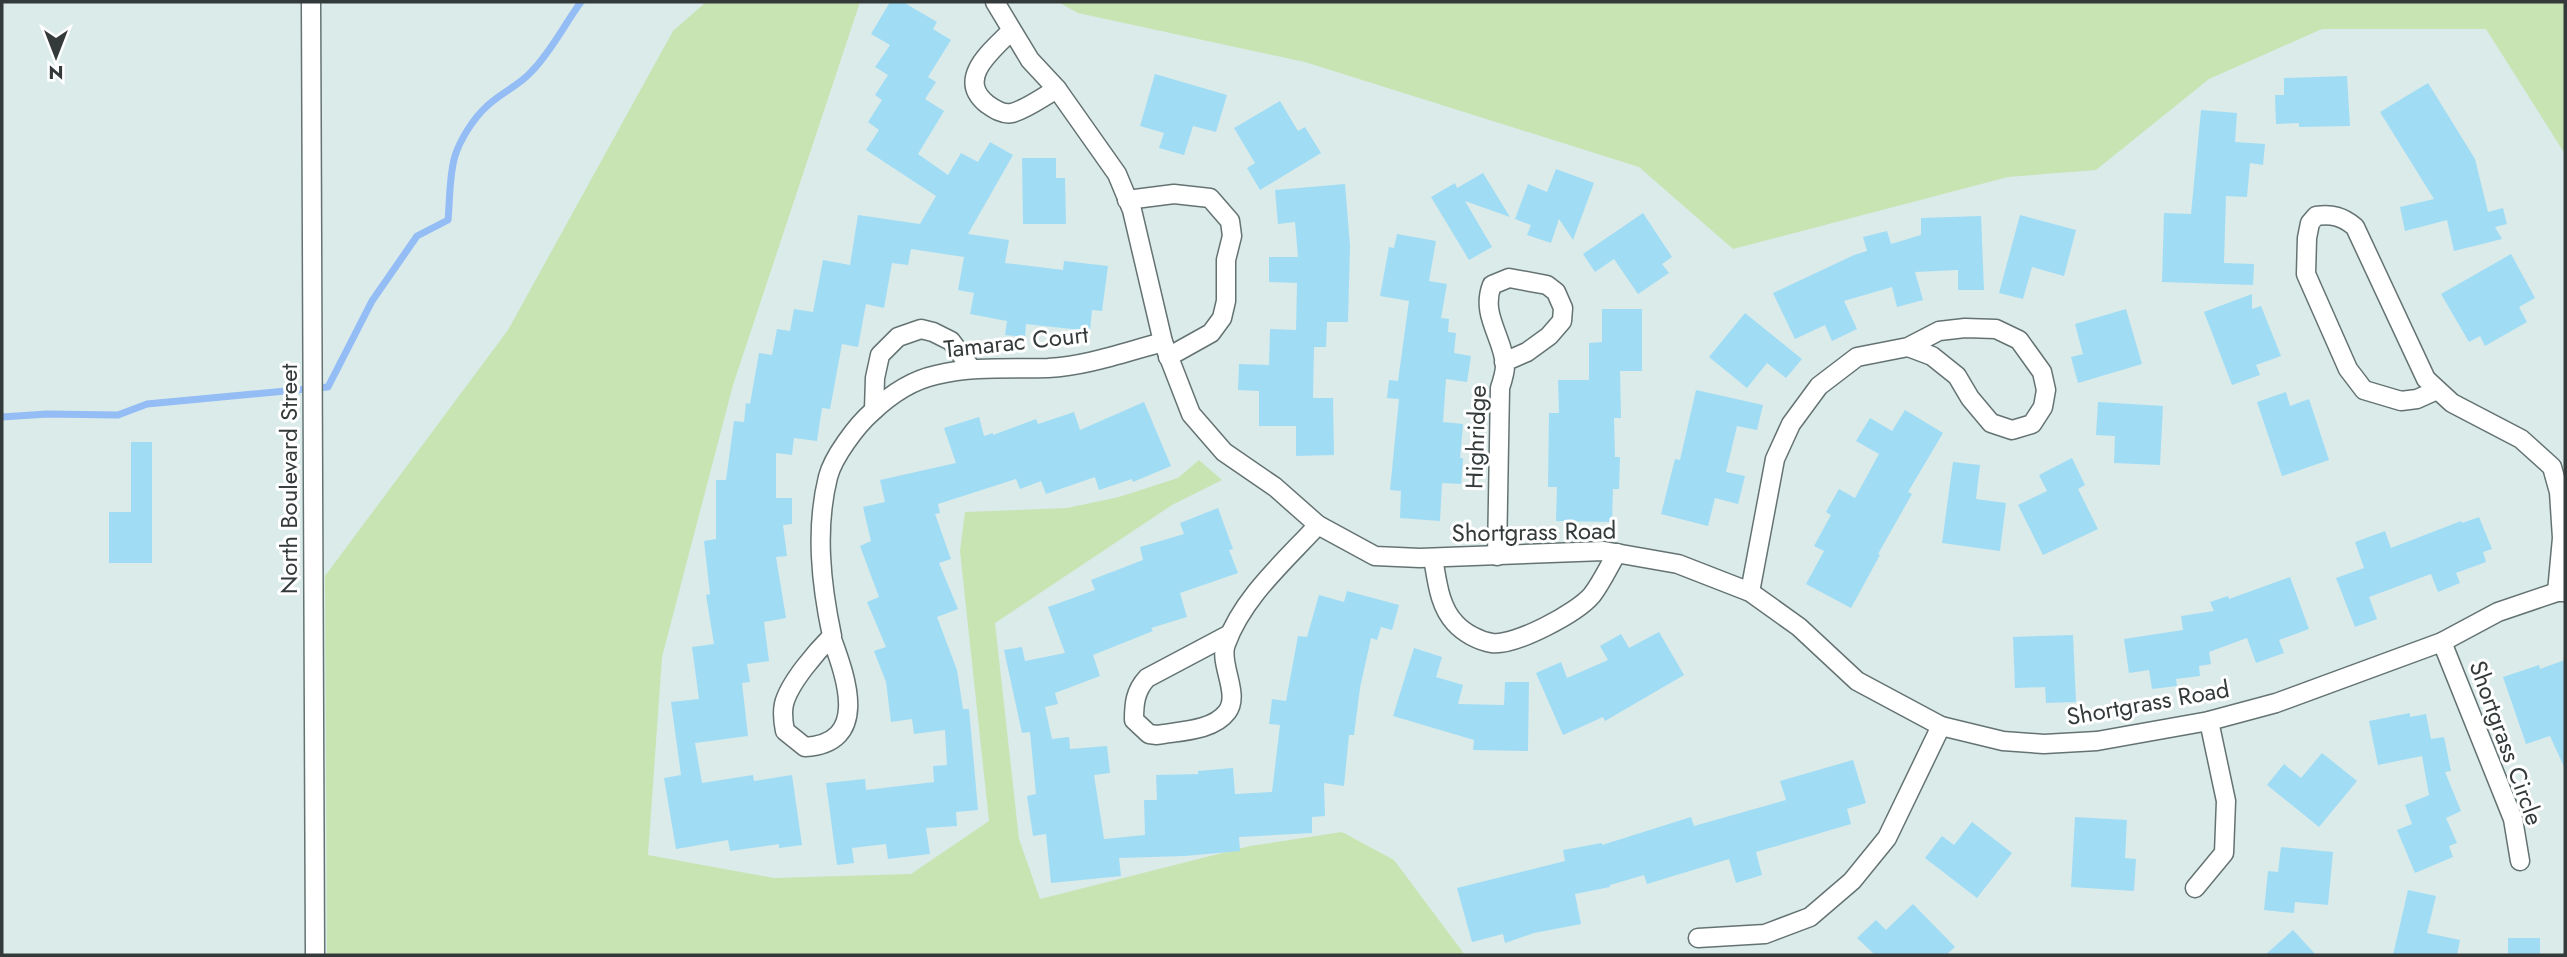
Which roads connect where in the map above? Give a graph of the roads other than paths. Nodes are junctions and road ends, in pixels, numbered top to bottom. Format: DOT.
graph roads {
  1 [pos="311,2"];
  2 [pos="995,2"];
  3 [pos="1011,32"];
  4 [pos="1057,89"];
  5 [pos="1128,200"];
  6 [pos="1908,347"];
  7 [pos="1165,350"];
  8 [pos="1504,362"];
  9 [pos="971,368"];
  10 [pos="2437,390"];
  11 [pos="874,410"];
  12 [pos="2559,465"];
  13 [pos="1318,525"];
  14 [pos="1617,553"];
  15 [pos="1497,556"];
  16 [pos="1433,558"];
  17 [pos="1750,592"];
  18 [pos="2561,592"];
  19 [pos="1230,634"];
  20 [pos="832,636"];
  21 [pos="2442,642"];
  22 [pos="2209,721"];
  23 [pos="1941,726"];
  24 [pos="2520,861"];
  25 [pos="2194,888"];
  26 [pos="1698,938"];
  27 [pos="315,955"];
  1 -- 27 [label="street, North Boulevard Street"];
  2 -- 3 [label="street, Shortgrass Road"];
  3 -- 4 [label="street, Shortgrass Road"];
  3 -- 4 [label="street"];
  4 -- 5 [label="street, Shortgrass Road"];
  5 -- 7 [label="street, Shortgrass Road"];
  5 -- 7 [label="street, Tamarac Court"];
  6 -- 6 [label="street"];
  6 -- 17 [label="street"];
  7 -- 9 [label="street, Tamarac Court"];
  7 -- 13 [label="street, Shortgrass Road"];
  8 -- 8 [label="street, Highridge"];
  8 -- 15 [label="street, Highridge"];
  9 -- 11 [label="street, Tamarac Court"];
  9 -- 11 [label="street"];
  10 -- 10 [label="street"];
  10 -- 12 [label="street"];
  11 -- 20 [label="street, Tamarac Court"];
  12 -- 18 [label="street"];
  13 -- 16 [label="street, Shortgrass Road"];
  13 -- 19 [label="street"];
  14 -- 15 [label="street, Shortgrass Road"];
  14 -- 16 [label="street"];
  14 -- 17 [label="street, Shortgrass Road"];
  15 -- 16 [label="street, Shortgrass Road"];
  17 -- 23 [label="street, Shortgrass Road"];
  18 -- 21 [label="street, Shortgrass Road"];
  19 -- 19 [label="street"];
  20 -- 20 [label="street, Tamarac Court"];
  21 -- 22 [label="street, Shortgrass Road"];
  21 -- 24 [label="street, Shortgrass Circle"];
  22 -- 23 [label="street, Shortgrass Road"];
  22 -- 25 [label="street"];
  23 -- 26 [label="street"];
}
